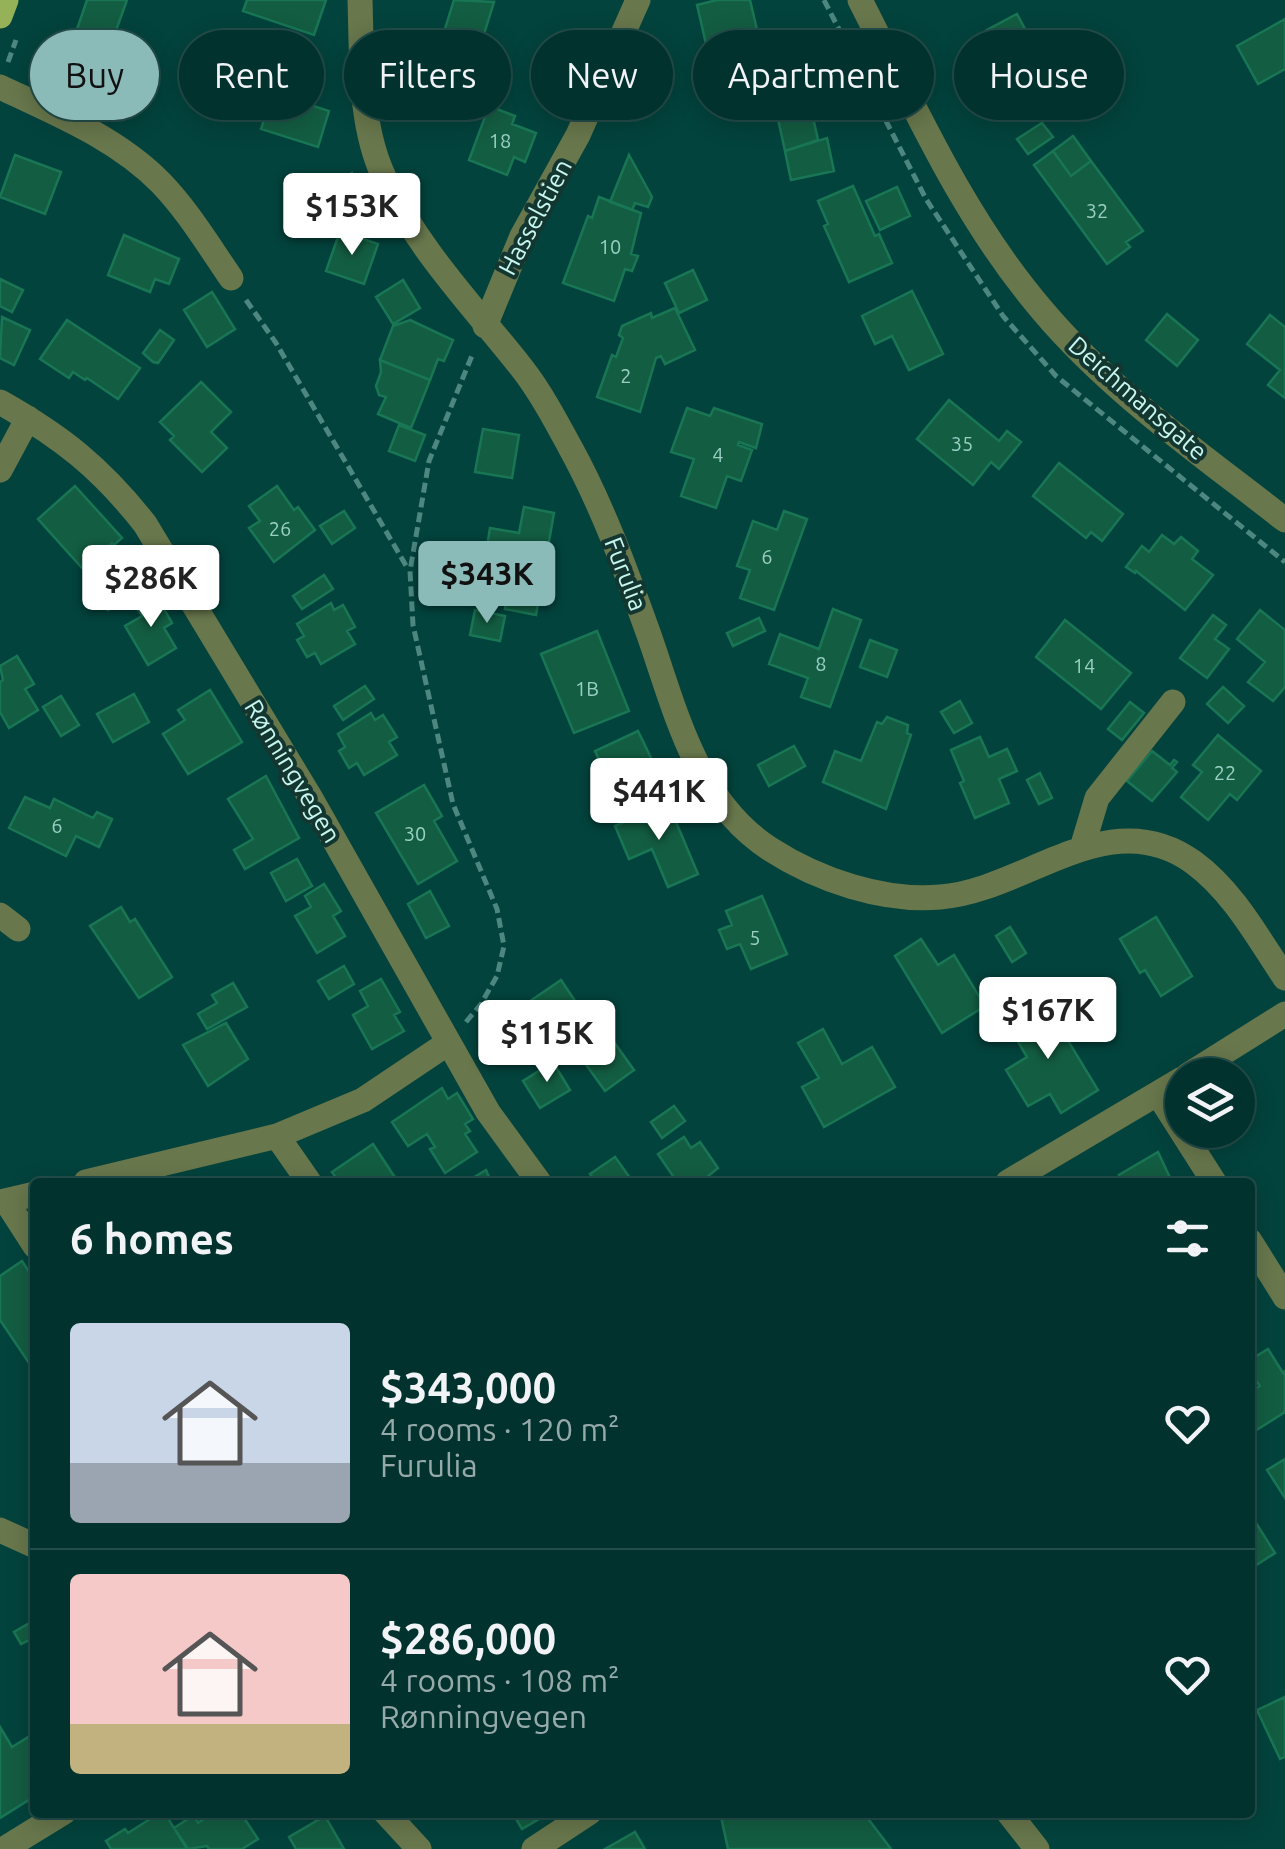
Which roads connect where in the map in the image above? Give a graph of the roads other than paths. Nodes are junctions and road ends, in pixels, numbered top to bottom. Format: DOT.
graph roads {
  1 [pos="6,0"];
  2 [pos="360,0"];
  3 [pos="638,0"];
  4 [pos="862,1"];
  5 [pos="0,16"];
  6 [pos="0,87"];
  7 [pos="231,278"];
  8 [pos="486,326"];
  9 [pos="0,402"];
  10 [pos="28,418"];
  11 [pos="0,470"];
  12 [pos="1285,520"];
  13 [pos="1173,702"];
  14 [pos="1082,848"];
  15 [pos="1285,978"];
  16 [pos="1285,1014"];
  17 [pos="448,1044"];
  18 [pos="1215,1058"];
  19 [pos="1165,1090"];
  20 [pos="1158,1094"];
  21 [pos="276,1136"];
  22 [pos="142,1176"];
  23 [pos="305,1178"];
  24 [pos="536,1178"];
  25 [pos="1015,1178"];
  26 [pos="1211,1178"];
  27 [pos="30,1195"];
  28 [pos="3,1202"];
  29 [pos="30,1239"];
  30 [pos="1255,1249"];
  31 [pos="1285,1297"];
  32 [pos="0,1530"];
  33 [pos="30,1544"];
  34 [pos="54,1818"];
  35 [pos="391,1818"];
  36 [pos="581,1818"];
  37 [pos="1013,1818"];
  38 [pos="4,1849"];
  39 [pos="419,1849"];
  40 [pos="534,1849"];
  41 [pos="1037,1849"];
  1 -- 5 [label="main road"];
  2 -- 8 [label="street, Furulia"];
  3 -- 8 [label="street, Hasselstien"];
  4 -- 12 [label="street, Deichmansgate"];
  6 -- 7 [label="street"];
  8 -- 14 [label="street, Furulia"];
  9 -- 10 [label="street, Rønningvegen"];
  10 -- 11 [label="street"];
  10 -- 17 [label="street, Rønningvegen"];
  13 -- 14 [label="street"];
  14 -- 15 [label="street, Furulia"];
  16 -- 18 [label="street"];
  17 -- 21 [label="street"];
  17 -- 24 [label="street, Rønningvegen"];
  19 -- 20 [label="street"];
  20 -- 25 [label="street"];
  20 -- 26 [label="street"];
  21 -- 22 [label="street"];
  21 -- 23 [label="street"];
  27 -- 28 [label="street"];
  28 -- 29 [label="street"];
  30 -- 31 [label="street"];
  32 -- 33 [label="street"];
  34 -- 38 [label="street"];
  35 -- 39 [label="street"];
  36 -- 40 [label="street"];
  37 -- 41 [label="street"];
}
